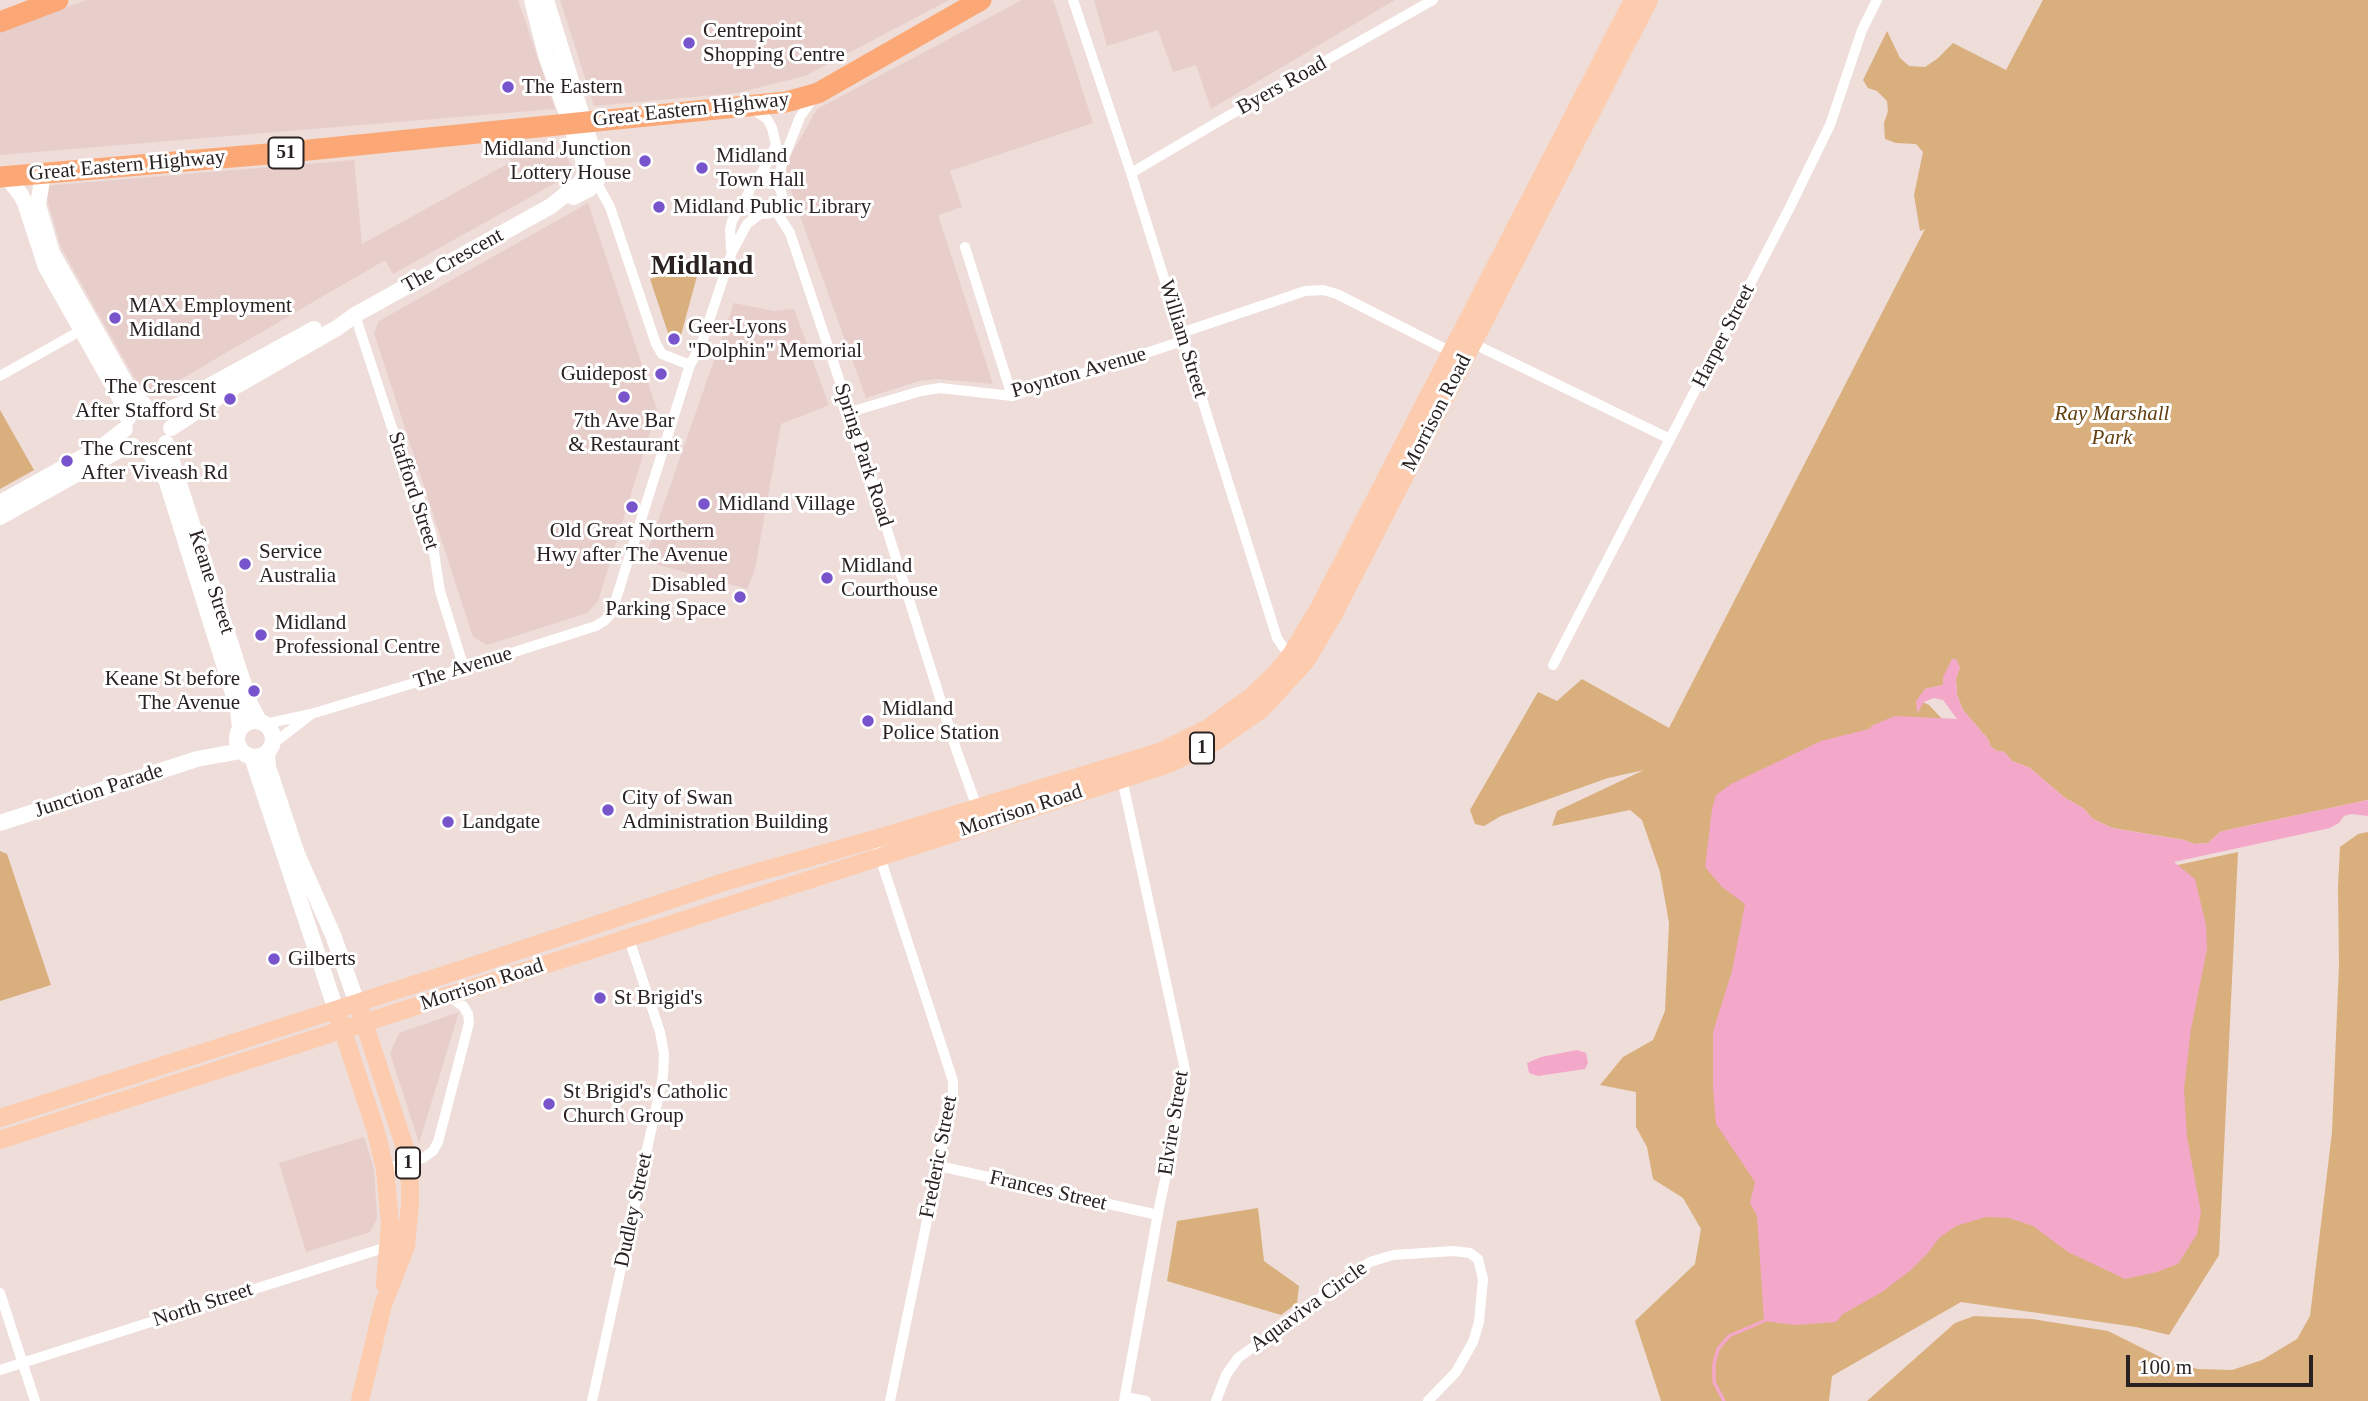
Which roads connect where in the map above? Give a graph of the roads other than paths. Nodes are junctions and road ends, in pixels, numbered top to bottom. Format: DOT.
graph roads {
  1 [pos="58,0"];
  2 [pos="532,0"];
  3 [pos="546,0"];
  4 [pos="981,0"];
  5 [pos="1433,0"];
  6 [pos="1633,0"];
  7 [pos="1649,0"];
  8 [pos="1877,0"];
  9 [pos="1075,2"];
  10 [pos="0,22"];
  11 [pos="818,93"];
  12 [pos="749,106"];
  13 [pos="578,123"];
  14 [pos="1132,173"];
  15 [pos="46,174"];
  16 [pos="3,177"];
  17 [pos="591,177"];
  18 [pos="757,182"];
  19 [pos="781,192"];
  20 [pos="747,196"];
  21 [pos="776,211"];
  22 [pos="760,214"];
  23 [pos="965,247"];
  24 [pos="732,252"];
  25 [pos="355,315"];
  26 [pos="87,327"];
  27 [pos="1182,337"];
  28 [pos="1462,348"];
  29 [pos="690,365"];
  30 [pos="0,376"];
  31 [pos="1012,396"];
  32 [pos="145,406"];
  33 [pos="163,412"];
  34 [pos="850,412"];
  35 [pos="127,423"];
  36 [pos="168,435"];
  37 [pos="1670,439"];
  38 [pos="140,448"];
  39 [pos="0,503"];
  40 [pos="0,517"];
  41 [pos="1299,657"];
  42 [pos="1553,664"];
  43 [pos="464,668"];
  44 [pos="311,714"];
  45 [pos="262,722"];
  46 [pos="239,730"];
  47 [pos="258,751"];
  48 [pos="197,759"];
  49 [pos="1121,771"];
  50 [pos="980,815"];
  51 [pos="0,823"];
  52 [pos="874,838"];
  53 [pos="880,857"];
  54 [pos="629,939"];
  55 [pos="447,996"];
  56 [pos="357,1003"];
  57 [pos="336,1010"];
  58 [pos="364,1023"];
  59 [pos="343,1030"];
  60 [pos="0,1118"];
  61 [pos="0,1140"];
  62 [pos="408,1164"];
  63 [pos="939,1166"];
  64 [pos="385,1169"];
  65 [pos="1158,1215"];
  66 [pos="397,1246"];
  67 [pos="0,1293"];
  68 [pos="23,1363"];
  69 [pos="0,1370"];
  70 [pos="1125,1399"];
  71 [pos="35,1401"];
  72 [pos="360,1401"];
  73 [pos="592,1401"];
  74 [pos="891,1401"];
  75 [pos="1146,1401"];
  76 [pos="1216,1401"];
  77 [pos="1429,1401"];
  1 -- 10 [label="highway"];
  2 -- 13 [label="street"];
  3 -- 13 [label="street"];
  4 -- 11 [label="highway, Great Eastern Highway / 51"];
  5 -- 14 [label="street, Byers Road"];
  6 -- 28 [label="main road, Morrison Road / 1"];
  7 -- 28 [label="main road, Morrison Road / 1"];
  8 -- 37 [label="street, Harper Street"];
  9 -- 14 [label="street, William Street"];
  11 -- 12 [label="highway, Great Eastern Highway / 51"];
  11 -- 19 [label="street"];
  12 -- 13 [label="highway, Great Eastern Highway / 51"];
  12 -- 18 [label="street"];
  13 -- 15 [label="highway, Great Eastern Highway / 51"];
  13 -- 17 [label="street"];
  14 -- 27 [label="street, William Street"];
  15 -- 16 [label="highway, Great Eastern Highway / 51"];
  15 -- 26 [label="street"];
  16 -- 26 [label="street"];
  17 -- 25 [label="street, The Crescent"];
  17 -- 29 [label="street"];
  18 -- 19 [label="street"];
  18 -- 20 [label="street"];
  19 -- 21 [label="street"];
  20 -- 22 [label="street"];
  20 -- 24 [label="street"];
  21 -- 22 [label="street"];
  21 -- 34 [label="street, Spring Park Road"];
  22 -- 24 [label="street"];
  23 -- 31 [label="street"];
  24 -- 29 [label="street"];
  25 -- 33 [label="street, The Crescent"];
  25 -- 36 [label="street, The Crescent"];
  25 -- 43 [label="street, Stafford Street"];
  26 -- 30 [label="street"];
  26 -- 32 [label="street"];
  26 -- 35 [label="street"];
  27 -- 28 [label="street, Poynton Avenue"];
  27 -- 31 [label="street, Poynton Avenue"];
  27 -- 41 [label="street, William Street"];
  28 -- 37 [label="street, Poynton Avenue"];
  28 -- 41 [label="main road, Morrison Road / 1"];
  29 -- 43 [label="street, The Avenue"];
  31 -- 34 [label="street, Poynton Avenue"];
  32 -- 33 [label="street"];
  32 -- 35 [label="street"];
  33 -- 36 [label="street"];
  34 -- 50 [label="street, Spring Park Road"];
  35 -- 38 [label="street"];
  35 -- 39 [label="street"];
  36 -- 38 [label="street"];
  36 -- 45 [label="street, Keane Street"];
  37 -- 42 [label="street, Harper Street"];
  38 -- 40 [label="street"];
  38 -- 46 [label="street, Keane Street"];
  41 -- 49 [label="main road, Morrison Road / 1"];
  43 -- 44 [label="street, The Avenue"];
  44 -- 45 [label="street, The Avenue"];
  44 -- 47 [label="street, The Avenue"];
  45 -- 46 [label="street"];
  45 -- 47 [label="street"];
  46 -- 47 [label="street"];
  46 -- 48 [label="street, Junction Parade"];
  47 -- 48 [label="street, Junction Parade"];
  47 -- 56 [label="street"];
  47 -- 57 [label="street"];
  48 -- 51 [label="street, Junction Parade"];
  49 -- 50 [label="main road, Morrison Road / 1"];
  49 -- 65 [label="street, Elvire Street"];
  50 -- 52 [label="main road, Morrison Road / 1"];
  50 -- 53 [label="main road, Morrison Road / 1"];
  52 -- 53 [label="street, Frederic Street"];
  52 -- 56 [label="main road, Morrison Road / 1"];
  53 -- 54 [label="main road, Morrison Road / 1"];
  53 -- 63 [label="street, Frederic Street"];
  54 -- 55 [label="main road, Morrison Road / 1"];
  54 -- 73 [label="street, Dudley Street"];
  55 -- 58 [label="main road, Morrison Road / 1"];
  55 -- 62 [label="street"];
  56 -- 57 [label="main road, Morrison Road / 1"];
  56 -- 58 [label="main road"];
  57 -- 59 [label="main road, 1"];
  57 -- 60 [label="main road, Morrison Road"];
  58 -- 59 [label="main road, Morrison Road / 1"];
  58 -- 62 [label="main road, 1"];
  59 -- 61 [label="main road, Morrison Road"];
  59 -- 64 [label="main road, 1"];
  62 -- 64 [label="street"];
  62 -- 66 [label="main road, 1"];
  63 -- 65 [label="street, Frances Street"];
  63 -- 74 [label="street, Frederic Street"];
  64 -- 66 [label="main road, 1"];
  65 -- 70 [label="street, Elvire Street"];
  66 -- 68 [label="street, North Street"];
  66 -- 72 [label="main road, 1"];
  67 -- 68 [label="street"];
  68 -- 69 [label="street, North Street"];
  68 -- 71 [label="street"];
  70 -- 75 [label="street"];
  76 -- 77 [label="street, Aquaviva Circle"];
}
